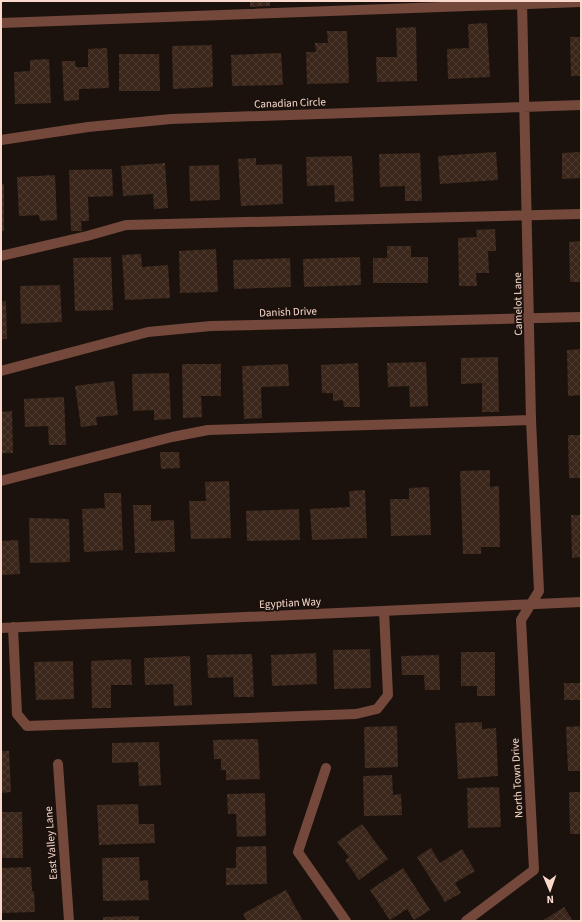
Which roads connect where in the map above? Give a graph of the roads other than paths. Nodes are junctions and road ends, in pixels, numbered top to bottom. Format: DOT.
graph roads {
  1 [pos="581,2"];
  2 [pos="522,3"];
  3 [pos="1,23"];
  4 [pos="581,105"];
  5 [pos="524,106"];
  6 [pos="1,140"];
  7 [pos="581,214"];
  8 [pos="527,215"];
  9 [pos="1,256"];
  10 [pos="581,317"];
  11 [pos="530,318"];
  12 [pos="1,371"];
  13 [pos="532,420"];
  14 [pos="1,481"];
  15 [pos="581,602"];
  16 [pos="532,604"];
  17 [pos="384,610"];
  18 [pos="13,627"];
  19 [pos="1,628"];
  20 [pos="58,764"];
  21 [pos="326,768"];
  22 [pos="69,921"];
  23 [pos="346,921"];
  24 [pos="466,921"];
  1 -- 2 [label="street"];
  2 -- 3 [label="street"];
  2 -- 5 [label="street, Camelot Lane"];
  4 -- 5 [label="street, Canadian Circle"];
  5 -- 6 [label="street, Canadian Circle"];
  5 -- 8 [label="street, Camelot Lane"];
  7 -- 8 [label="street"];
  8 -- 9 [label="street"];
  8 -- 11 [label="street, Camelot Lane"];
  10 -- 11 [label="street, Danish Drive"];
  11 -- 12 [label="street, Danish Drive"];
  11 -- 13 [label="street, Camelot Lane"];
  13 -- 14 [label="street"];
  13 -- 16 [label="street, Camelot Lane"];
  15 -- 16 [label="street, Egyptian Way"];
  16 -- 17 [label="street, Egyptian Way"];
  16 -- 24 [label="street, North Town Drive"];
  17 -- 18 [label="street, Egyptian Way"];
  17 -- 18 [label="street"];
  18 -- 19 [label="street, Egyptian Way"];
  20 -- 22 [label="street, East Valley Lane"];
  21 -- 23 [label="street"];
}
